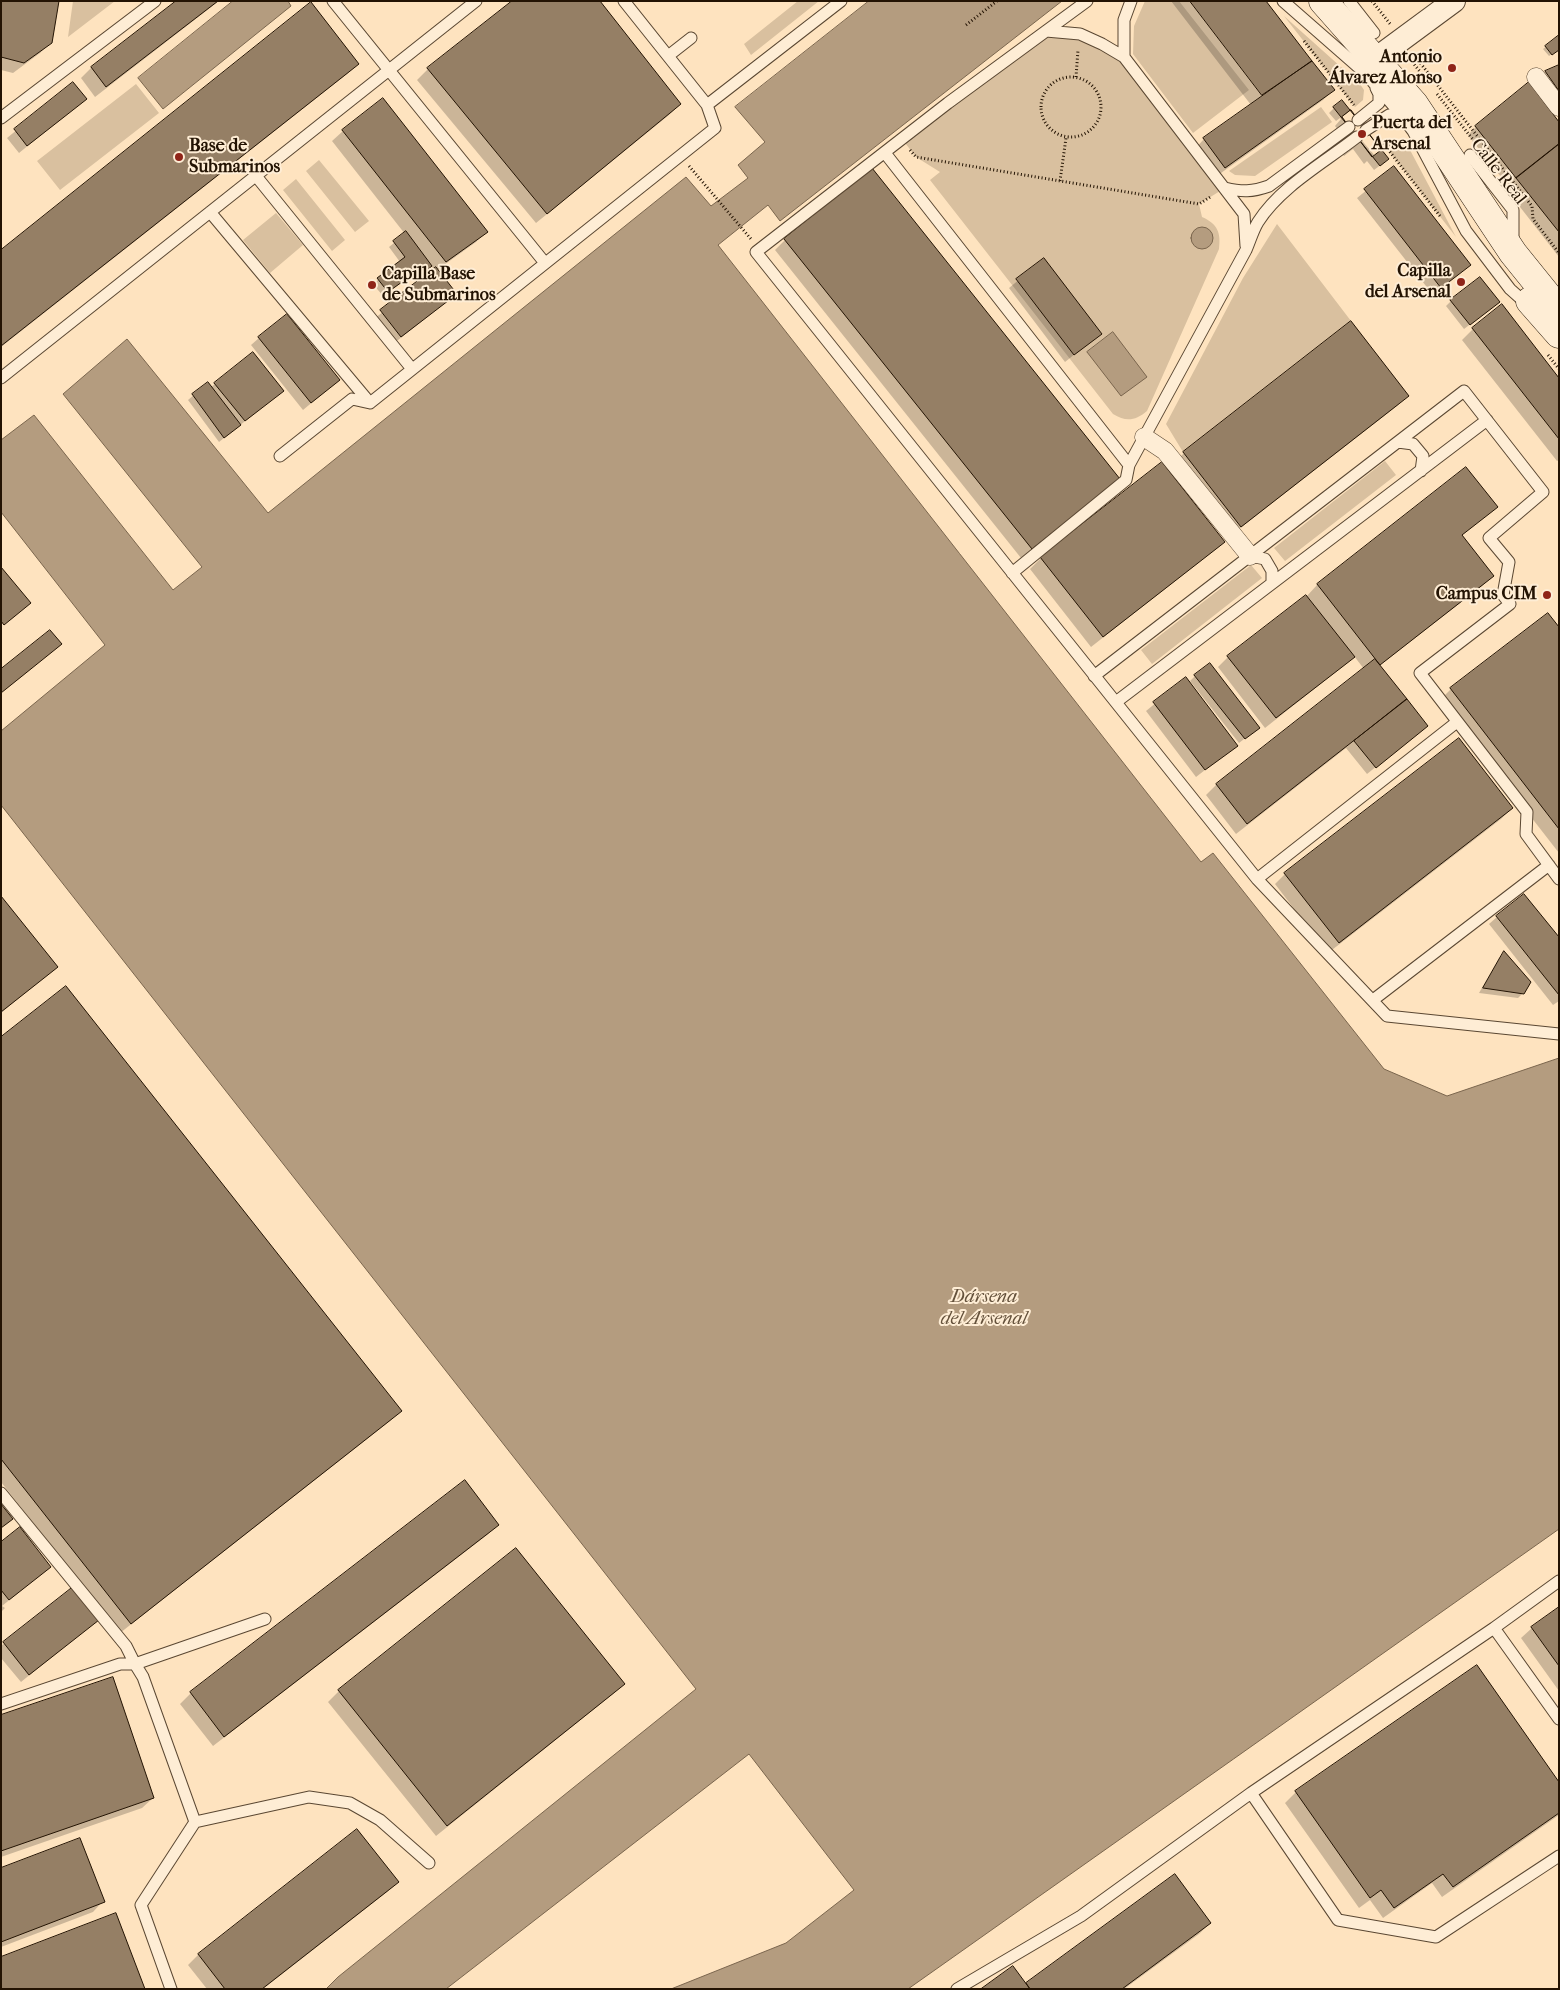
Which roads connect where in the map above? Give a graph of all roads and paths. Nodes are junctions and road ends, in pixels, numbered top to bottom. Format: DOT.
graph roads {
  1 [pos="155,1"];
  2 [pos="333,1"];
  3 [pos="476,1"];
  4 [pos="624,1"];
  5 [pos="841,1"];
  6 [pos="997,1"];
  7 [pos="1087,1"];
  8 [pos="1131,1"];
  9 [pos="1283,1"];
  10 [pos="1304,1"];
  11 [pos="1322,1"];
  12 [pos="1349,1"];
  13 [pos="1372,1"];
  14 [pos="1454,1"];
  15 [pos="966,25"];
  16 [pos="1046,31"];
  17 [pos="1374,33"];
  18 [pos="1080,34"];
  19 [pos="1301,37"];
  20 [pos="691,38"];
  21 [pos="1400,42"];
  22 [pos="668,56"];
  23 [pos="1124,57"];
  24 [pos="389,70"];
  25 [pos="1374,71"];
  26 [pos="1536,76"];
  27 [pos="1076,77"];
  28 [pos="708,105"];
  29 [pos="1559,107"];
  30 [pos="1,118"];
  31 [pos="1357,122"];
  32 [pos="1417,123"];
  33 [pos="1365,132"];
  34 [pos="1066,138"];
  35 [pos="1476,144"];
  36 [pos="885,153"];
  37 [pos="680,155"];
  38 [pos="1470,155"];
  39 [pos="916,157"];
  40 [pos="256,176"];
  41 [pos="1060,180"];
  42 [pos="1225,188"];
  43 [pos="1516,194"];
  44 [pos="1199,204"];
  45 [pos="1527,208"];
  46 [pos="210,212"];
  47 [pos="1445,222"];
  48 [pos="749,237"];
  49 [pos="1246,250"];
  50 [pos="1513,253"];
  51 [pos="1559,253"];
  52 [pos="545,263"];
  53 [pos="1553,320"];
  54 [pos="412,369"];
  55 [pos="1,378"];
  56 [pos="370,403"];
  57 [pos="1487,420"];
  58 [pos="1144,437"];
  59 [pos="1398,442"];
  60 [pos="280,456"];
  61 [pos="1129,464"];
  62 [pos="1421,470"];
  63 [pos="1250,556"];
  64 [pos="1012,573"];
  65 [pos="1272,583"];
  66 [pos="1094,676"];
  67 [pos="1116,702"];
  68 [pos="1457,722"];
  69 [pos="1549,866"];
  70 [pos="1559,879"];
  71 [pos="1257,880"];
  72 [pos="1373,1000"];
  73 [pos="1559,1034"];
  74 [pos="1,1493"];
  75 [pos="1559,1580"];
  76 [pos="265,1619"];
  77 [pos="1494,1628"];
  78 [pos="135,1664"];
  79 [pos="1,1704"];
  80 [pos="1559,1719"];
  81 [pos="1251,1794"];
  82 [pos="195,1822"];
  83 [pos="1559,1856"];
  84 [pos="429,1863"];
  85 [pos="171,1989"];
  86 [pos="957,1989"];
  1 -- 30 [label="lane"];
  2 -- 24 [label="lane"];
  3 -- 24 [label="lane"];
  4 -- 22 [label="lane"];
  5 -- 28 [label="lane"];
  6 -- 15 [label="path"];
  7 -- 16 [label="lane"];
  8 -- 23 [label="lane"];
  9 -- 25 [label="lane"];
  10 -- 25 [label="main road, Calle Real"];
  11 -- 25 [label="main road, Calle Real"];
  12 -- 17 [label="lane"];
  13 -- 21 [label="path"];
  14 -- 21 [label="street"];
  16 -- 18 [label="lane"];
  16 -- 36 [label="lane"];
  18 -- 23 [label="lane"];
  18 -- 27 [label="path"];
  19 -- 31 [label="path"];
  20 -- 22 [label="lane"];
  21 -- 25 [label="street"];
  21 -- 35 [label="path, Calle Real"];
  21 -- 51 [label="path"];
  22 -- 28 [label="lane"];
  23 -- 42 [label="lane"];
  24 -- 40 [label="lane"];
  24 -- 52 [label="lane"];
  25 -- 31 [label="lane"];
  25 -- 32 [label="main road, Calle Real"];
  26 -- 29 [label="street"];
  27 -- 34 [label="path"];
  27 -- 34 [label="path"];
  28 -- 37 [label="lane"];
  31 -- 42 [label="lane"];
  32 -- 33 [label="lane"];
  32 -- 50 [label="main road, Calle Real"];
  32 -- 53 [label="main road, Calle Real"];
  33 -- 47 [label="path"];
  33 -- 49 [label="lane"];
  34 -- 41 [label="path"];
  36 -- 61 [label="lane"];
  36 -- 64 [label="lane"];
  37 -- 48 [label="path"];
  37 -- 52 [label="lane"];
  38 -- 50 [label="lane"];
  39 -- 41 [label="path"];
  40 -- 46 [label="lane"];
  40 -- 54 [label="lane"];
  41 -- 44 [label="path"];
  42 -- 49 [label="lane"];
  43 -- 45 [label="path, Calle Real"];
  46 -- 55 [label="lane"];
  46 -- 56 [label="lane"];
  49 -- 58 [label="lane"];
  50 -- 53 [label="main road, Calle Real"];
  52 -- 54 [label="lane"];
  54 -- 56 [label="lane"];
  56 -- 60 [label="lane"];
  57 -- 59 [label="lane"];
  57 -- 62 [label="lane"];
  57 -- 68 [label="lane"];
  58 -- 61 [label="lane"];
  58 -- 63 [label="street"];
  59 -- 62 [label="lane"];
  59 -- 63 [label="lane"];
  61 -- 64 [label="lane"];
  62 -- 65 [label="lane"];
  63 -- 65 [label="lane"];
  63 -- 66 [label="lane"];
  64 -- 66 [label="lane"];
  65 -- 67 [label="lane"];
  66 -- 67 [label="lane"];
  67 -- 71 [label="lane"];
  68 -- 69 [label="lane"];
  68 -- 71 [label="lane"];
  69 -- 70 [label="lane"];
  69 -- 72 [label="lane"];
  71 -- 72 [label="lane"];
  72 -- 73 [label="lane"];
  74 -- 78 [label="lane"];
  75 -- 77 [label="lane"];
  76 -- 78 [label="lane"];
  77 -- 80 [label="lane"];
  77 -- 81 [label="lane"];
  78 -- 79 [label="lane"];
  78 -- 82 [label="lane"];
  81 -- 83 [label="lane"];
  81 -- 86 [label="lane"];
  82 -- 84 [label="lane"];
  82 -- 85 [label="lane"];
}
